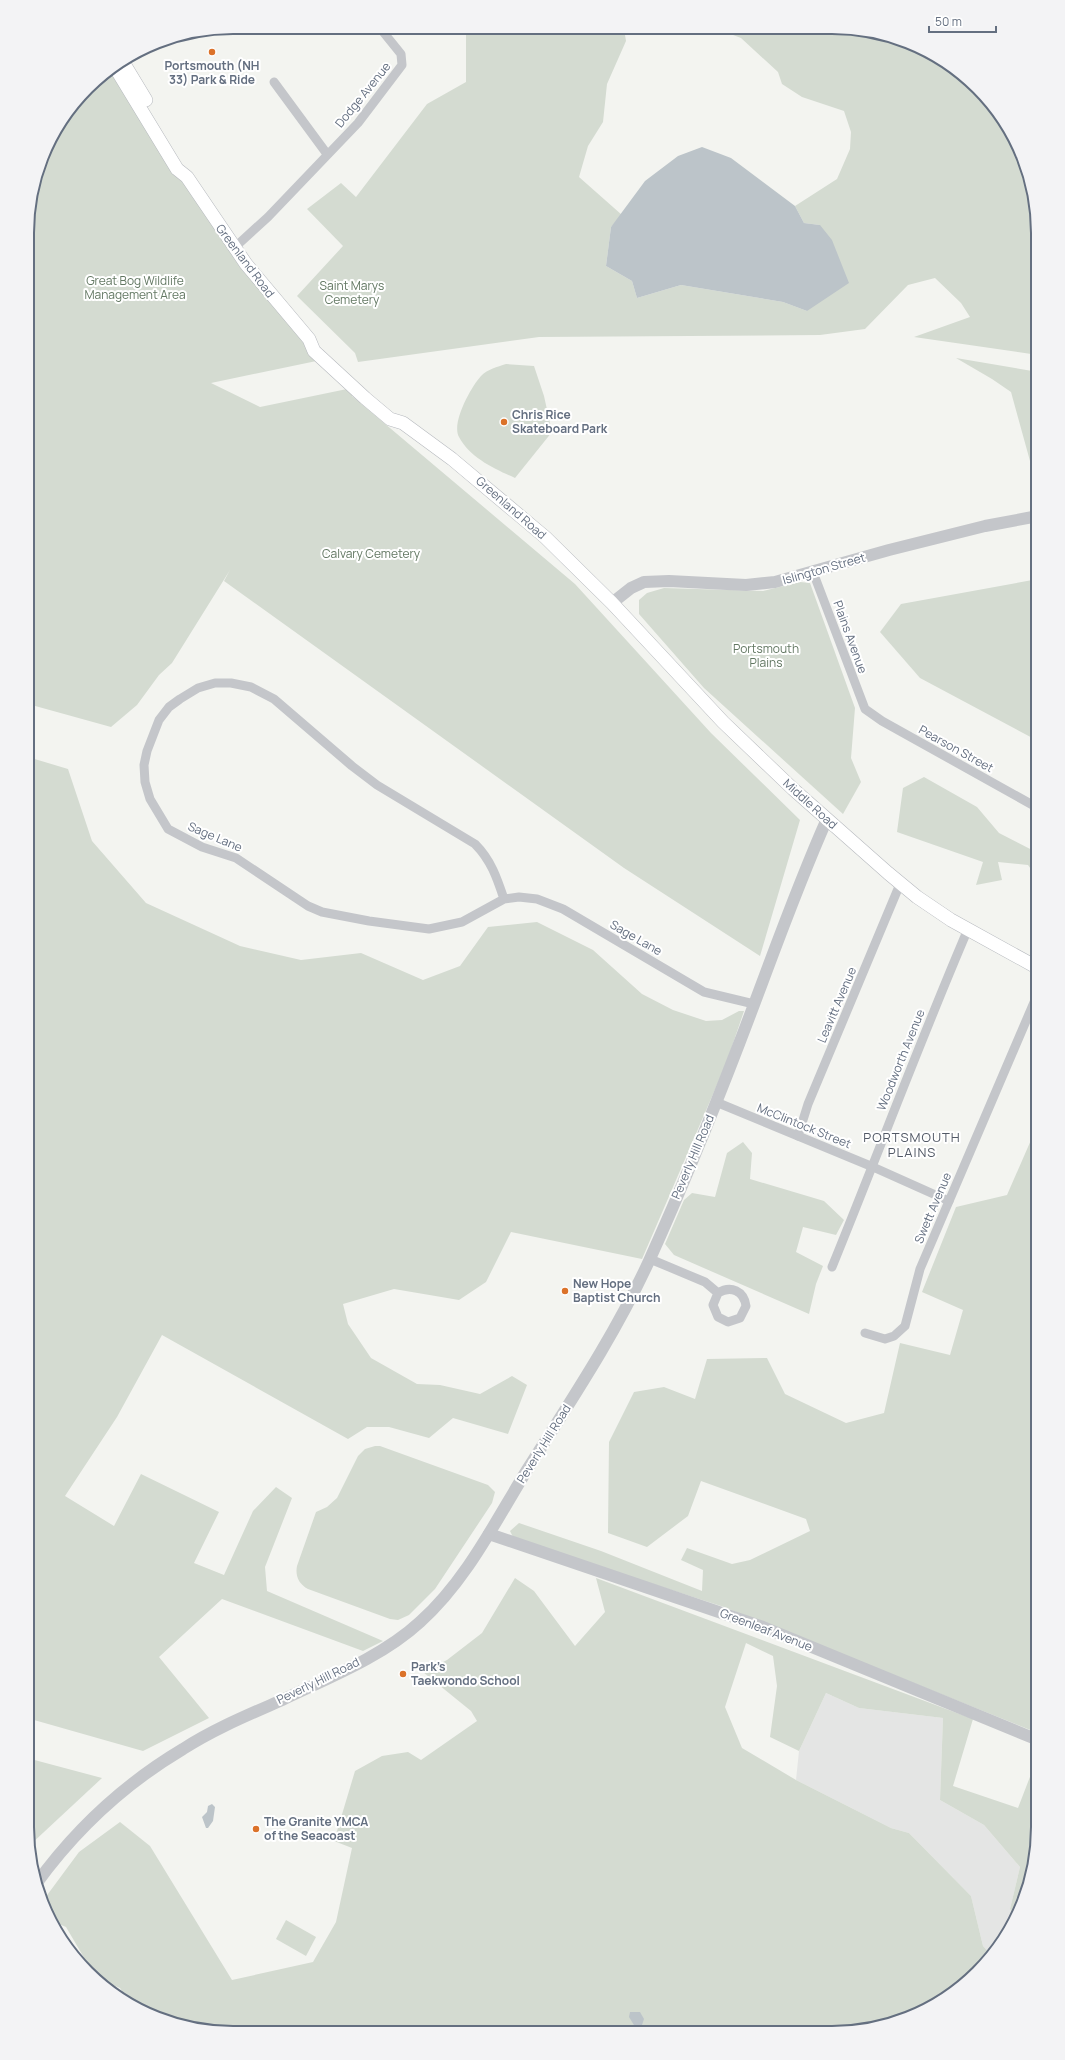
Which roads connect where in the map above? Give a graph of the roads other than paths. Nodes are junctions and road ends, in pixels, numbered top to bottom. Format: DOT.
graph roads {
  1 [pos="385,34"];
  2 [pos="126,66"];
  3 [pos="118,71"];
  4 [pos="274,82"];
  5 [pos="327,154"];
  6 [pos="186,177"];
  7 [pos="234,248"];
  8 [pos="1031,517"];
  9 [pos="813,572"];
  10 [pos="612,603"];
  11 [pos="865,709"];
  12 [pos="1031,804"];
  13 [pos="827,819"];
  14 [pos="900,884"];
  15 [pos="504,899"];
  16 [pos="968,930"];
  17 [pos="1031,964"];
  18 [pos="754,1004"];
  19 [pos="1031,1009"];
  20 [pos="716,1102"];
  21 [pos="798,1136"];
  22 [pos="873,1167"];
  23 [pos="949,1201"];
  24 [pos="650,1259"];
  25 [pos="832,1267"];
  26 [pos="718,1294"];
  27 [pos="865,1333"];
  28 [pos="489,1534"];
  29 [pos="1031,1737"];
  30 [pos="41,1878"];
  1 -- 5 [label="street, Dodge Avenue"];
  2 -- 6 [label="main road, Greenland Road"];
  3 -- 6 [label="main road, Greenland Road"];
  4 -- 5 [label="street"];
  5 -- 7 [label="street, Dodge Avenue"];
  6 -- 7 [label="main road, Greenland Road"];
  7 -- 10 [label="main road, Greenland Road"];
  8 -- 9 [label="street, Islington Street"];
  9 -- 10 [label="street, Islington Street"];
  9 -- 11 [label="street, Plains Avenue"];
  10 -- 13 [label="main road, Middle Road"];
  11 -- 12 [label="street, Pearson Street"];
  13 -- 14 [label="main road, Middle Road"];
  13 -- 18 [label="street, Peverly Hill Road"];
  14 -- 16 [label="main road, Middle Road"];
  14 -- 21 [label="street, Leavitt Avenue"];
  15 -- 15 [label="street, Sage Lane"];
  15 -- 18 [label="street, Sage Lane"];
  16 -- 17 [label="main road, Middle Road"];
  16 -- 22 [label="street, Woodworth Avenue"];
  18 -- 20 [label="street, Peverly Hill Road"];
  19 -- 23 [label="street, Swett Avenue"];
  20 -- 21 [label="street, McClintock Street"];
  20 -- 24 [label="street, Peverly Hill Road"];
  21 -- 22 [label="street, McClintock Street"];
  22 -- 23 [label="street, McClintock Street"];
  22 -- 25 [label="street, Woodworth Avenue"];
  23 -- 27 [label="street, Swett Avenue"];
  24 -- 26 [label="street"];
  24 -- 28 [label="street, Peverly Hill Road"];
  28 -- 29 [label="street, Greenleaf Avenue"];
  28 -- 30 [label="street, Peverly Hill Road"];
}
